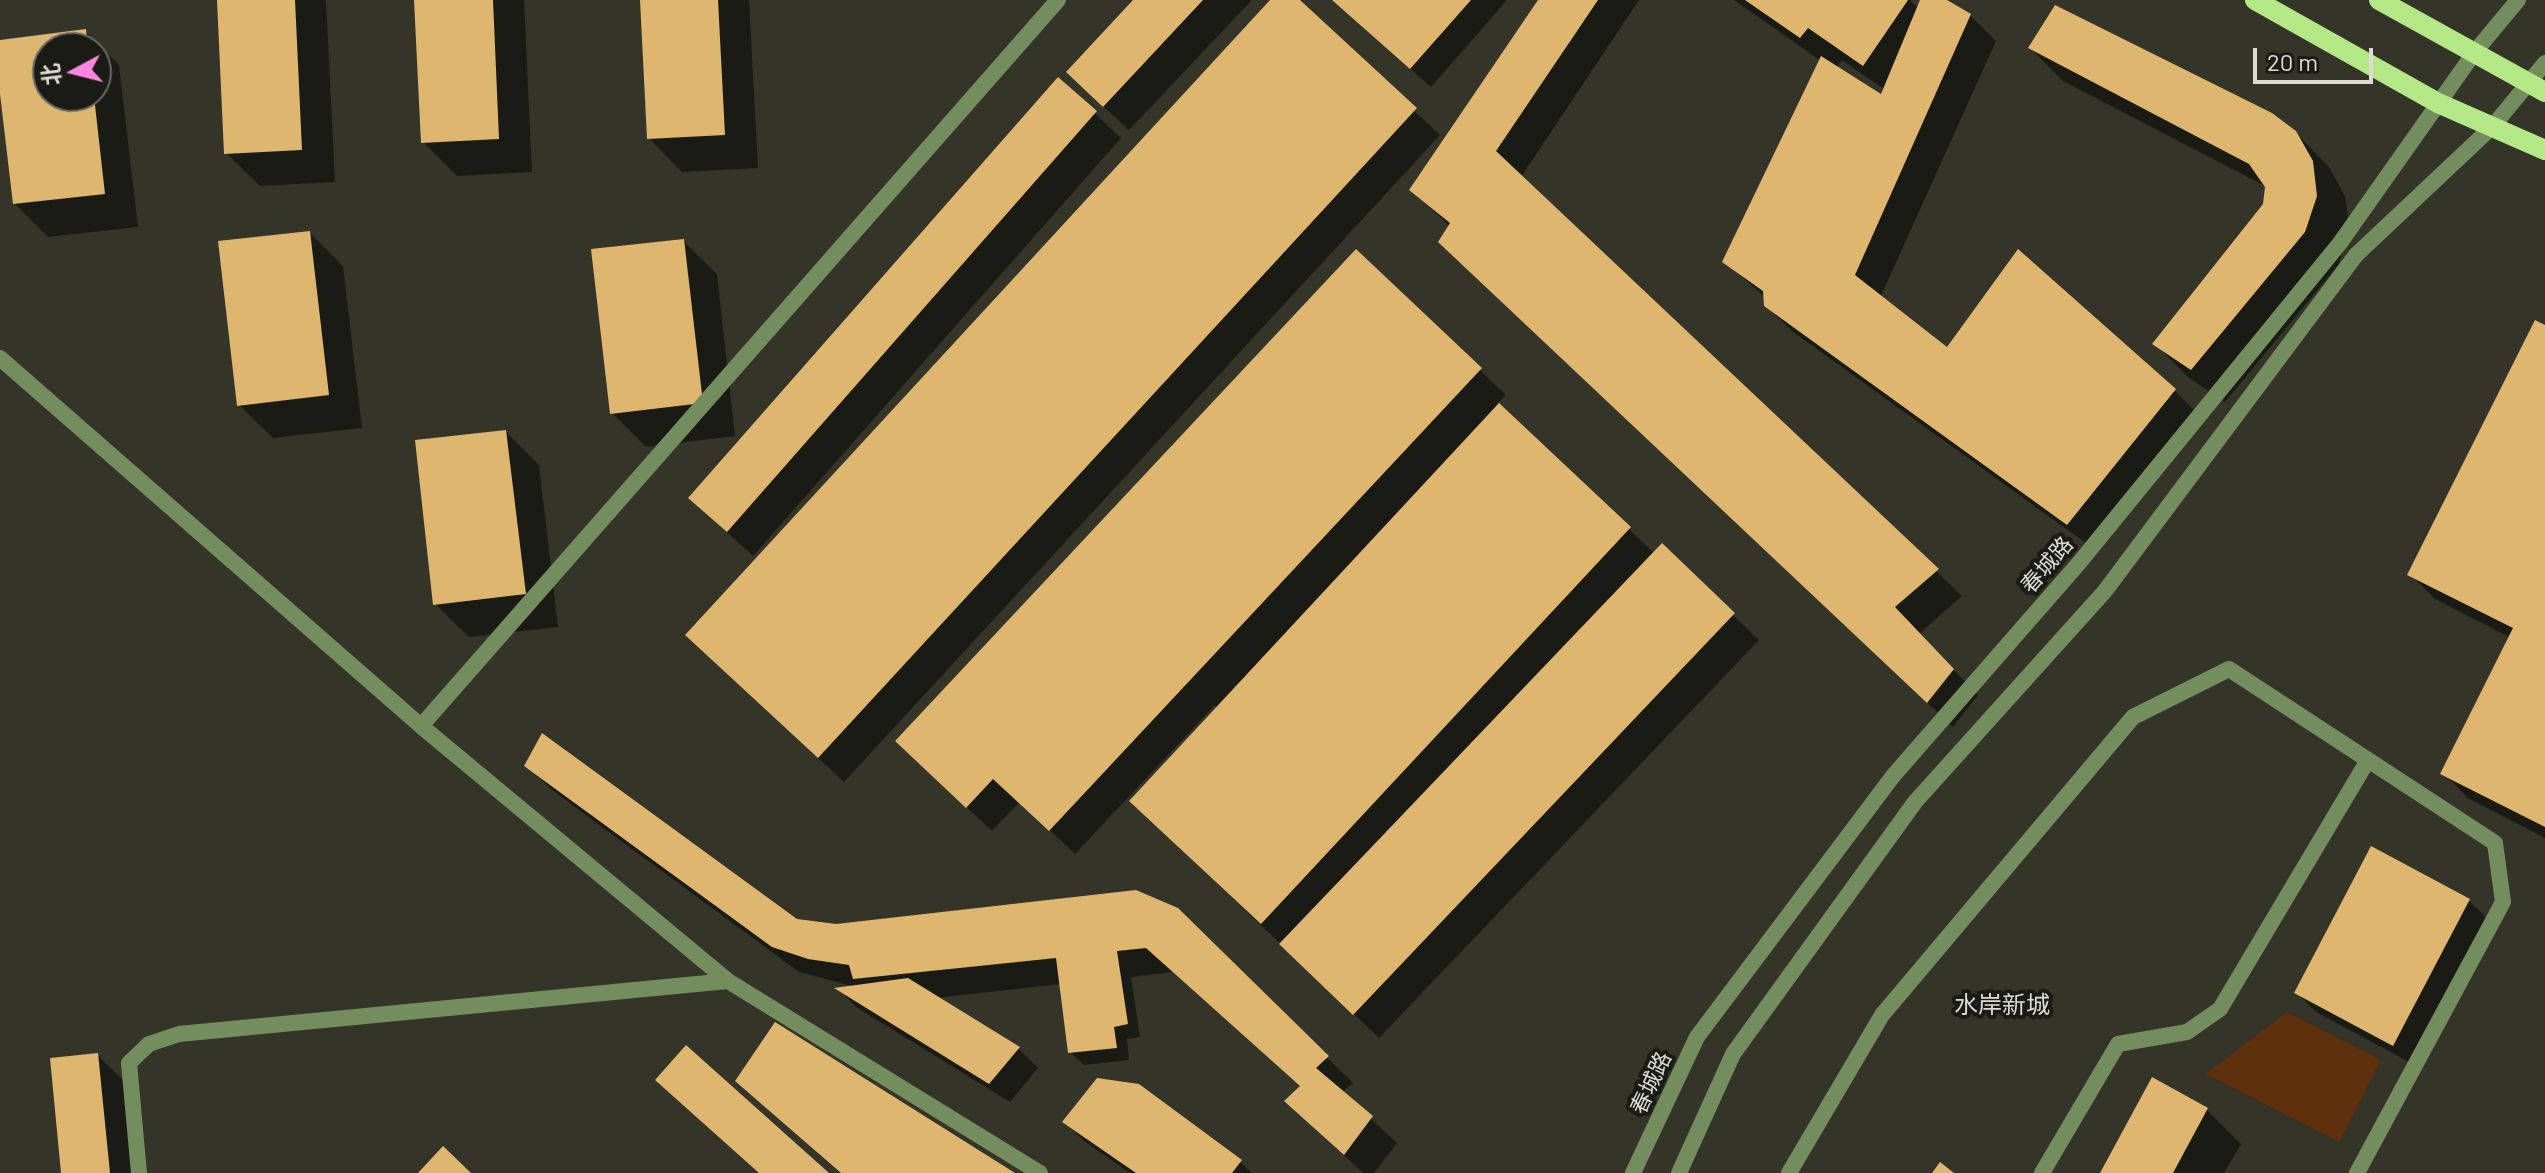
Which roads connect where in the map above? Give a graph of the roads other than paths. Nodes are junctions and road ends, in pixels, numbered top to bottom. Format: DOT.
graph roads {
  1 [pos="1058,0"];
  2 [pos="2255,0"];
  3 [pos="2379,0"];
  4 [pos="2518,0"];
  5 [pos="2474,53"];
  6 [pos="2545,63"];
  7 [pos="2536,88"];
  8 [pos="2438,103"];
  9 [pos="2493,126"];
  10 [pos="2545,150"];
  11 [pos="0,358"];
  12 [pos="421,726"];
  13 [pos="2368,760"];
  14 [pos="728,981"];
  15 [pos="139,1173"];
  16 [pos="1040,1173"];
  17 [pos="1633,1173"];
  18 [pos="1679,1173"];
  19 [pos="1789,1173"];
  20 [pos="2042,1173"];
  21 [pos="2357,1173"];
  1 -- 12 [label="street"];
  2 -- 8 [label="main road"];
  3 -- 5 [label="main road"];
  4 -- 5 [label="street, 春城路"];
  5 -- 7 [label="main road"];
  5 -- 8 [label="street, 春城路"];
  6 -- 7 [label="street"];
  7 -- 9 [label="street"];
  8 -- 9 [label="main road"];
  8 -- 17 [label="street, 春城路"];
  9 -- 10 [label="main road"];
  9 -- 18 [label="street"];
  11 -- 12 [label="street"];
  12 -- 14 [label="street"];
  13 -- 19 [label="street"];
  13 -- 20 [label="street"];
  13 -- 21 [label="street"];
  14 -- 15 [label="street"];
  14 -- 16 [label="street"];
}
